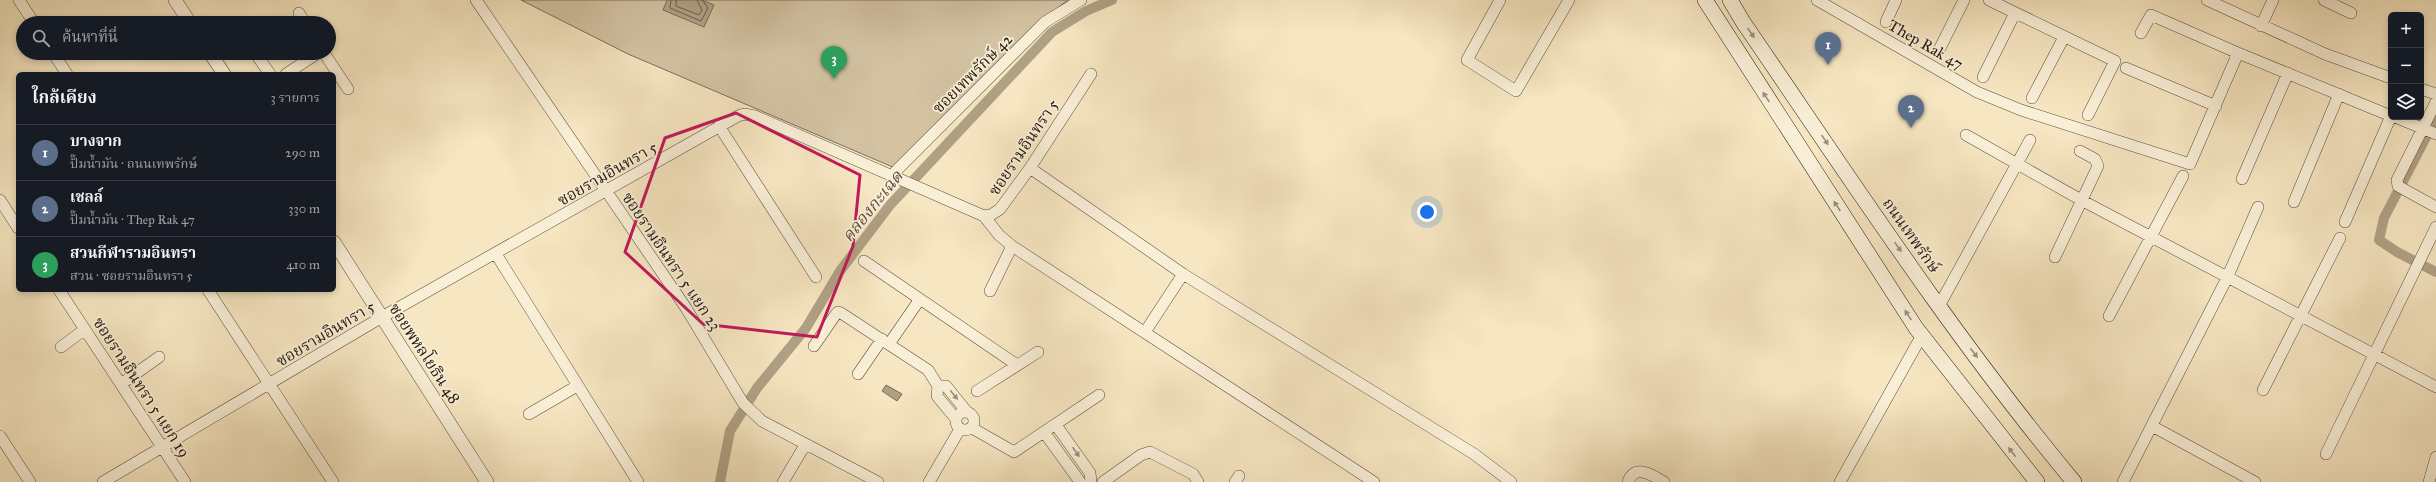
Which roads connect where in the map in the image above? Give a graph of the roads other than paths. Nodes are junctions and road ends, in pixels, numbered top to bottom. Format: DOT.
graph roads {
  1 [pos="19,0"];
  2 [pos="175,0"];
  3 [pos="476,0"];
  4 [pos="1081,0"];
  5 [pos="1500,0"];
  6 [pos="1569,0"];
  7 [pos="1705,0"];
  8 [pos="1730,0"];
  9 [pos="1817,0"];
  10 [pos="1896,0"];
  11 [pos="1964,0"];
  12 [pos="1989,0"];
  13 [pos="2207,0"];
  14 [pos="2273,0"];
  15 [pos="2324,0"];
  16 [pos="2015,13"];
  17 [pos="2351,13"];
  18 [pos="29,16"];
  19 [pos="185,16"];
  20 [pos="1886,22"];
  21 [pos="2261,26"];
  22 [pos="2141,33"];
  23 [pos="2064,37"];
  24 [pos="1938,52"];
  25 [pos="2238,53"];
  26 [pos="58,60"];
  27 [pos="215,60"];
  28 [pos="260,60"];
  29 [pos="307,60"];
  30 [pos="329,60"];
  31 [pos="2126,68"];
  32 [pos="66,72"];
  33 [pos="223,72"];
  34 [pos="269,72"];
  35 [pos="289,72"];
  36 [pos="2288,73"];
  37 [pos="1091,74"];
  38 [pos="1983,77"];
  39 [pos="2388,77"];
  40 [pos="348,89"];
  41 [pos="2424,90"];
  42 [pos="2339,94"];
  43 [pos="2436,94"];
  44 [pos="2032,98"];
  45 [pos="2436,102"];
  46 [pos="2216,106"];
  47 [pos="2088,115"];
  48 [pos="2388,115"];
  49 [pos="2389,120"];
  50 [pos="2402,120"];
  51 [pos="719,126"];
  52 [pos="2429,131"];
  53 [pos="1966,135"];
  54 [pos="2030,140"];
  55 [pos="2080,151"];
  56 [pos="2017,164"];
  57 [pos="1030,168"];
  58 [pos="891,176"];
  59 [pos="2183,176"];
  60 [pos="2242,179"];
  61 [pos="606,192"];
  62 [pos="0,200"];
  63 [pos="2083,202"];
  64 [pos="2294,202"];
  65 [pos="2258,207"];
  66 [pos="2436,207"];
  67 [pos="984,216"];
  68 [pos="2345,222"];
  69 [pos="16,225"];
  70 [pos="2436,227"];
  71 [pos="2152,237"];
  72 [pos="2340,238"];
  73 [pos="336,245"];
  74 [pos="1012,246"];
  75 [pos="496,254"];
  76 [pos="2055,257"];
  77 [pos="864,261"];
  78 [pos="1183,274"];
  79 [pos="816,277"];
  80 [pos="2227,278"];
  81 [pos="990,290"];
  82 [pos="60,292"];
  83 [pos="209,292"];
  84 [pos="920,299"];
  85 [pos="1939,306"];
  86 [pos="2109,316"];
  87 [pos="382,317"];
  88 [pos="2300,317"];
  89 [pos="84,330"];
  90 [pos="1145,332"];
  91 [pos="1922,335"];
  92 [pos="885,341"];
  93 [pos="814,346"];
  94 [pos="61,347"];
  95 [pos="1038,352"];
  96 [pos="2375,356"];
  97 [pos="158,357"];
  98 [pos="1017,365"];
  99 [pos="858,374"];
  100 [pos="121,384"];
  101 [pos="269,384"];
  102 [pos="578,386"];
  103 [pos="938,386"];
  104 [pos="2436,387"];
  105 [pos="2263,390"];
  106 [pos="977,391"];
  107 [pos="1099,395"];
  108 [pos="967,412"];
  109 [pos="529,414"];
  110 [pos="1056,424"];
  111 [pos="963,425"];
  112 [pos="2152,426"];
  113 [pos="1044,432"];
  114 [pos="0,436"];
  115 [pos="805,445"];
  116 [pos="163,449"];
  117 [pos="2326,454"];
  118 [pos="2436,457"];
  119 [pos="30,482"];
  120 [pos="104,482"];
  121 [pos="185,482"];
  122 [pos="333,482"];
  123 [pos="487,482"];
  124 [pos="638,482"];
  125 [pos="783,482"];
  126 [pos="878,482"];
  127 [pos="929,482"];
  128 [pos="1080,482"];
  129 [pos="1091,482"];
  130 [pos="1103,482"];
  131 [pos="1198,482"];
  132 [pos="1374,482"];
  133 [pos="1511,482"];
  134 [pos="1628,482"];
  135 [pos="1664,482"];
  136 [pos="1840,482"];
  137 [pos="2037,482"];
  138 [pos="2074,482"];
  139 [pos="2123,482"];
  140 [pos="2255,482"];
  141 [pos="2429,482"];
  1 -- 18 [label="street"];
  2 -- 19 [label="street"];
  3 -- 61 [label="street, ซอยรามอินทรา 5 แยก 23"];
  4 -- 58 [label="street, ซอยเทพรักษ์ 42"];
  5 -- 6 [label="street"];
  91 -- 7 [label="main road, one-way"];
  8 -- 85 [label="main road, ถนนเทพรักษ์, one-way"];
  9 -- 46 [label="street, Thep Rak 47"];
  10 -- 20 [label="street"];
  11 -- 24 [label="street"];
  12 -- 16 [label="street"];
  13 -- 21 [label="street"];
  14 -- 21 [label="street"];
  15 -- 17 [label="street"];
  16 -- 23 [label="street"];
  16 -- 38 [label="street"];
  21 -- 39 [label="street"];
  22 -- 25 [label="street"];
  23 -- 44 [label="street"];
  23 -- 47 [label="street"];
  25 -- 36 [label="street"];
  25 -- 46 [label="street"];
  26 -- 32 [label="street"];
  27 -- 33 [label="street"];
  28 -- 34 [label="street"];
  29 -- 35 [label="street"];
  30 -- 40 [label="street"];
  31 -- 46 [label="street"];
  36 -- 42 [label="street"];
  36 -- 60 [label="street"];
  37 -- 57 [label="street, ซอยรามอินทรา 5"];
  41 -- 43 [label="street"];
  42 -- 48 [label="street"];
  42 -- 64 [label="street"];
  45 -- 52 [label="street"];
  49 -- 68 [label="street"];
  50 -- 52 [label="street"];
  51 -- 58 [label="street, ซอยรามอินทรา 5"];
  51 -- 61 [label="street, ซอยรามอินทรา 5"];
  51 -- 79 [label="street"];
  52 -- 66 [label="street"];
  53 -- 56 [label="street"];
  54 -- 56 [label="street"];
  55 -- 63 [label="street"];
  56 -- 63 [label="street"];
  56 -- 85 [label="street"];
  57 -- 67 [label="street, ซอยรามอินทรา 5"];
  57 -- 78 [label="street"];
  58 -- 67 [label="street, ซอยรามอินทรา 5"];
  59 -- 71 [label="street"];
  61 -- 75 [label="street, ซอยรามอินทรา 5"];
  61 -- 115 [label="street, ซอยรามอินทรา 5 แยก 23"];
  62 -- 69 [label="street"];
  63 -- 71 [label="street"];
  63 -- 76 [label="street"];
  65 -- 80 [label="street"];
  67 -- 74 [label="street"];
  70 -- 96 [label="street"];
  71 -- 80 [label="street"];
  71 -- 86 [label="street"];
  72 -- 88 [label="street"];
  73 -- 87 [label="street, ซอยพหลโยธิน 48"];
  74 -- 81 [label="street"];
  74 -- 90 [label="street"];
  75 -- 87 [label="street, ซอยรามอินทรา 5"];
  75 -- 102 [label="street"];
  77 -- 84 [label="street"];
  78 -- 90 [label="street"];
  78 -- 133 [label="street"];
  80 -- 88 [label="street"];
  80 -- 112 [label="street"];
  82 -- 89 [label="street, ซอยรามอินทรา 5 แยก 19"];
  83 -- 101 [label="street"];
  84 -- 92 [label="street"];
  84 -- 98 [label="street"];
  85 -- 138 [label="main road, ถนนเทพรักษ์, one-way"];
  87 -- 101 [label="street, ซอยรามอินทรา 5"];
  87 -- 123 [label="street, ซอยพหลโยธิน 48"];
  88 -- 96 [label="street"];
  88 -- 105 [label="street"];
  89 -- 94 [label="street"];
  89 -- 100 [label="street, ซอยรามอินทรา 5 แยก 19"];
  90 -- 132 [label="street"];
  91 -- 136 [label="street"];
  137 -- 91 [label="main road, one-way"];
  92 -- 93 [label="street"];
  92 -- 99 [label="street"];
  92 -- 103 [label="street"];
  95 -- 98 [label="street"];
  96 -- 104 [label="street"];
  96 -- 117 [label="street"];
  97 -- 100 [label="street"];
  98 -- 106 [label="street"];
  100 -- 116 [label="street, ซอยรามอินทรา 5 แยก 19"];
  101 -- 116 [label="street, ซอยรามอินทรา 5"];
  101 -- 122 [label="street"];
  102 -- 109 [label="street"];
  102 -- 124 [label="street"];
  103 -- 108 [label="street, one-way"];
  103 -- 111 [label="street"];
  107 -- 110 [label="street"];
  108 -- 111 [label="street"];
  108 -- 111 [label="street"];
  110 -- 113 [label="street"];
  110 -- 129 [label="street, one-way"];
  111 -- 113 [label="street"];
  111 -- 127 [label="street"];
  112 -- 139 [label="street"];
  112 -- 140 [label="street"];
  113 -- 128 [label="street"];
  114 -- 119 [label="street"];
  115 -- 125 [label="street"];
  115 -- 126 [label="street, ซอยรามอินทรา 5 แยก 23"];
  116 -- 120 [label="street, ซอยรามอินทรา 5"];
  116 -- 121 [label="street, ซอยรามอินทรา 5 แยก 19"];
  118 -- 141 [label="street"];
  130 -- 131 [label="street"];
  134 -- 135 [label="street"];
}
